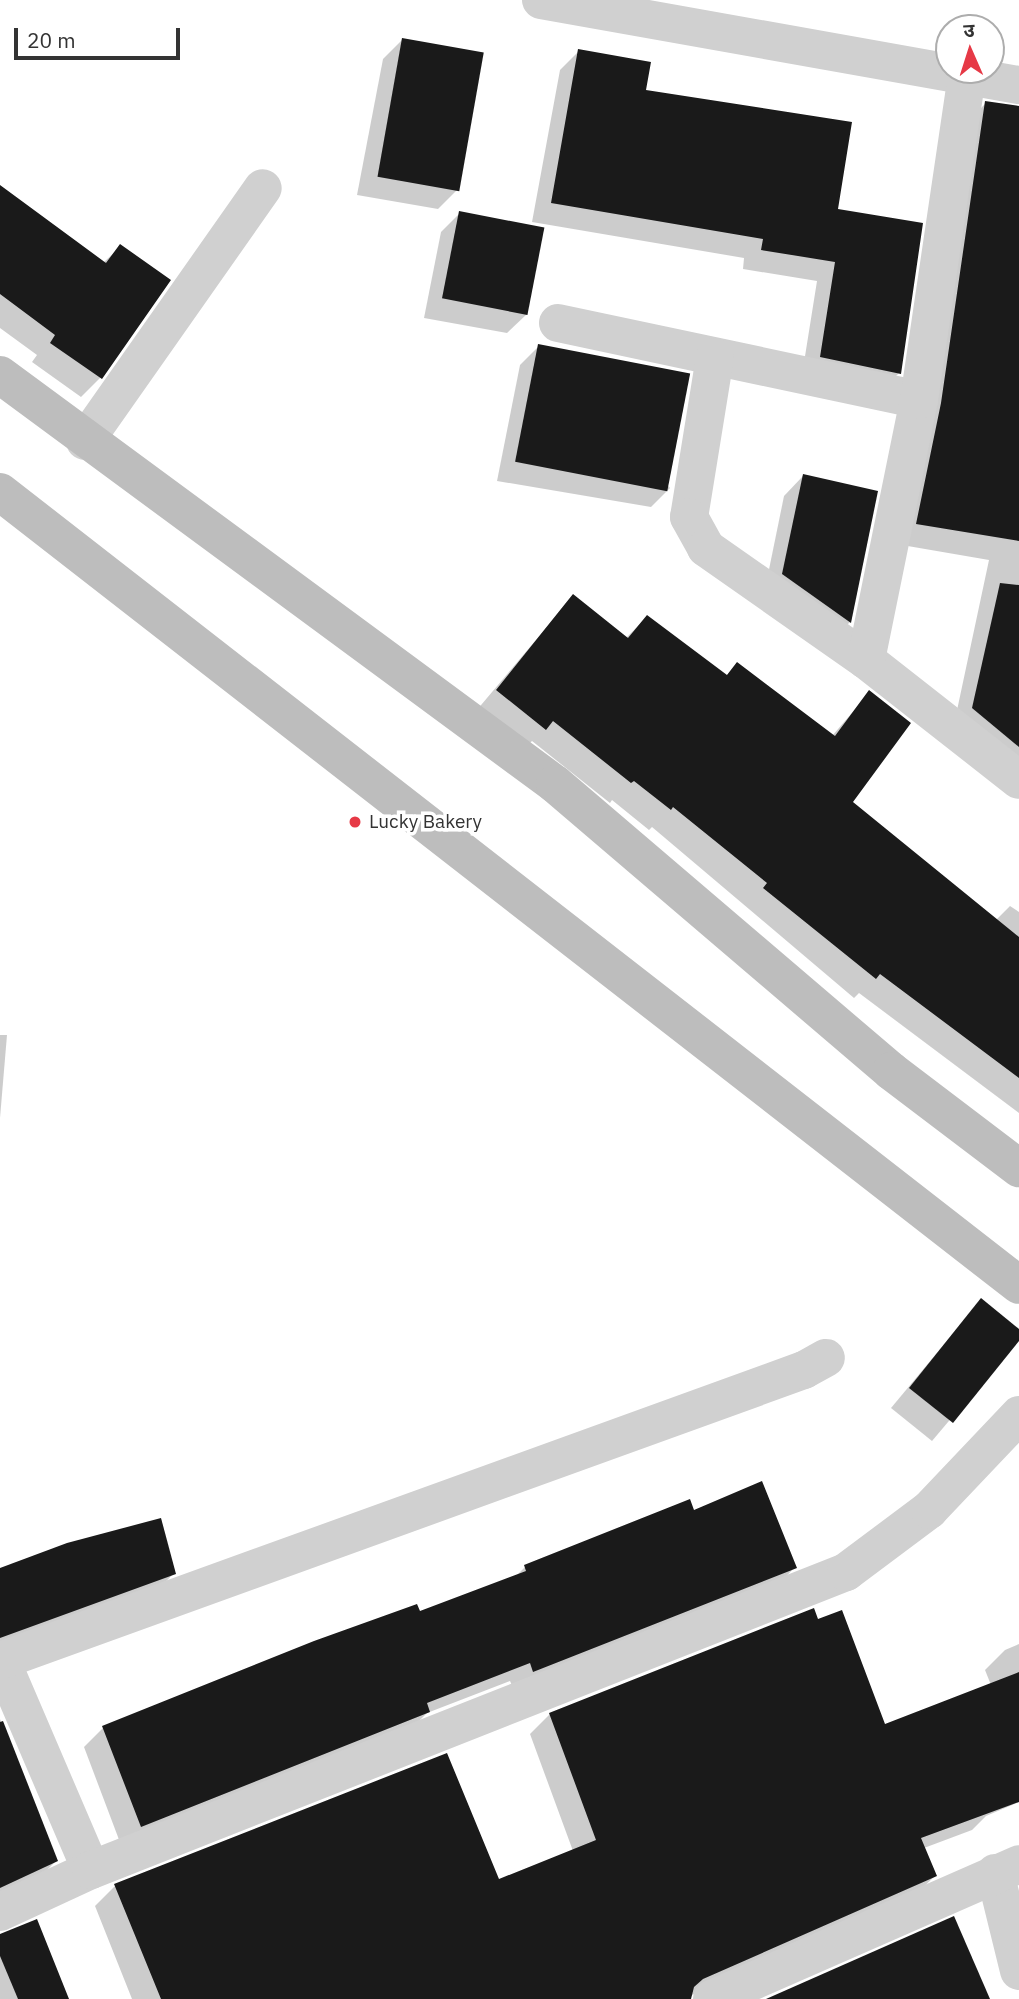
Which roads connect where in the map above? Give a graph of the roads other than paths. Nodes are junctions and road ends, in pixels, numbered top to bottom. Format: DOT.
graph roads {
  1 [pos="541,0"];
  2 [pos="935,69"];
  3 [pos="966,84"];
  4 [pos="263,188"];
  5 [pos="558,323"];
  6 [pos="715,357"];
  7 [pos="0,375"];
  8 [pos="919,400"];
  9 [pos="85,441"];
  10 [pos="0,492"];
  11 [pos="866,660"];
  12 [pos="1019,780"];
  13 [pos="1019,1168"];
  14 [pos="1019,1285"];
  15 [pos="826,1358"];
  16 [pos="1019,1415"];
  17 [pos="1,1660"];
  18 [pos="1007,1868"];
  19 [pos="91,1870"];
  20 [pos="0,1912"];
  21 [pos="1019,1971"];
  22 [pos="712,1999"];
  1 -- 2 [label="street"];
  3 -- 8 [label="street"];
  4 -- 9 [label="street"];
  5 -- 6 [label="street"];
  6 -- 8 [label="street"];
  6 -- 11 [label="street"];
  7 -- 9 [label="main road"];
  8 -- 11 [label="street"];
  9 -- 13 [label="main road"];
  10 -- 14 [label="main road"];
  11 -- 12 [label="street"];
  15 -- 17 [label="street"];
  16 -- 19 [label="street"];
  17 -- 19 [label="street"];
  18 -- 21 [label="street"];
  18 -- 22 [label="street"];
  19 -- 20 [label="street"];
}
